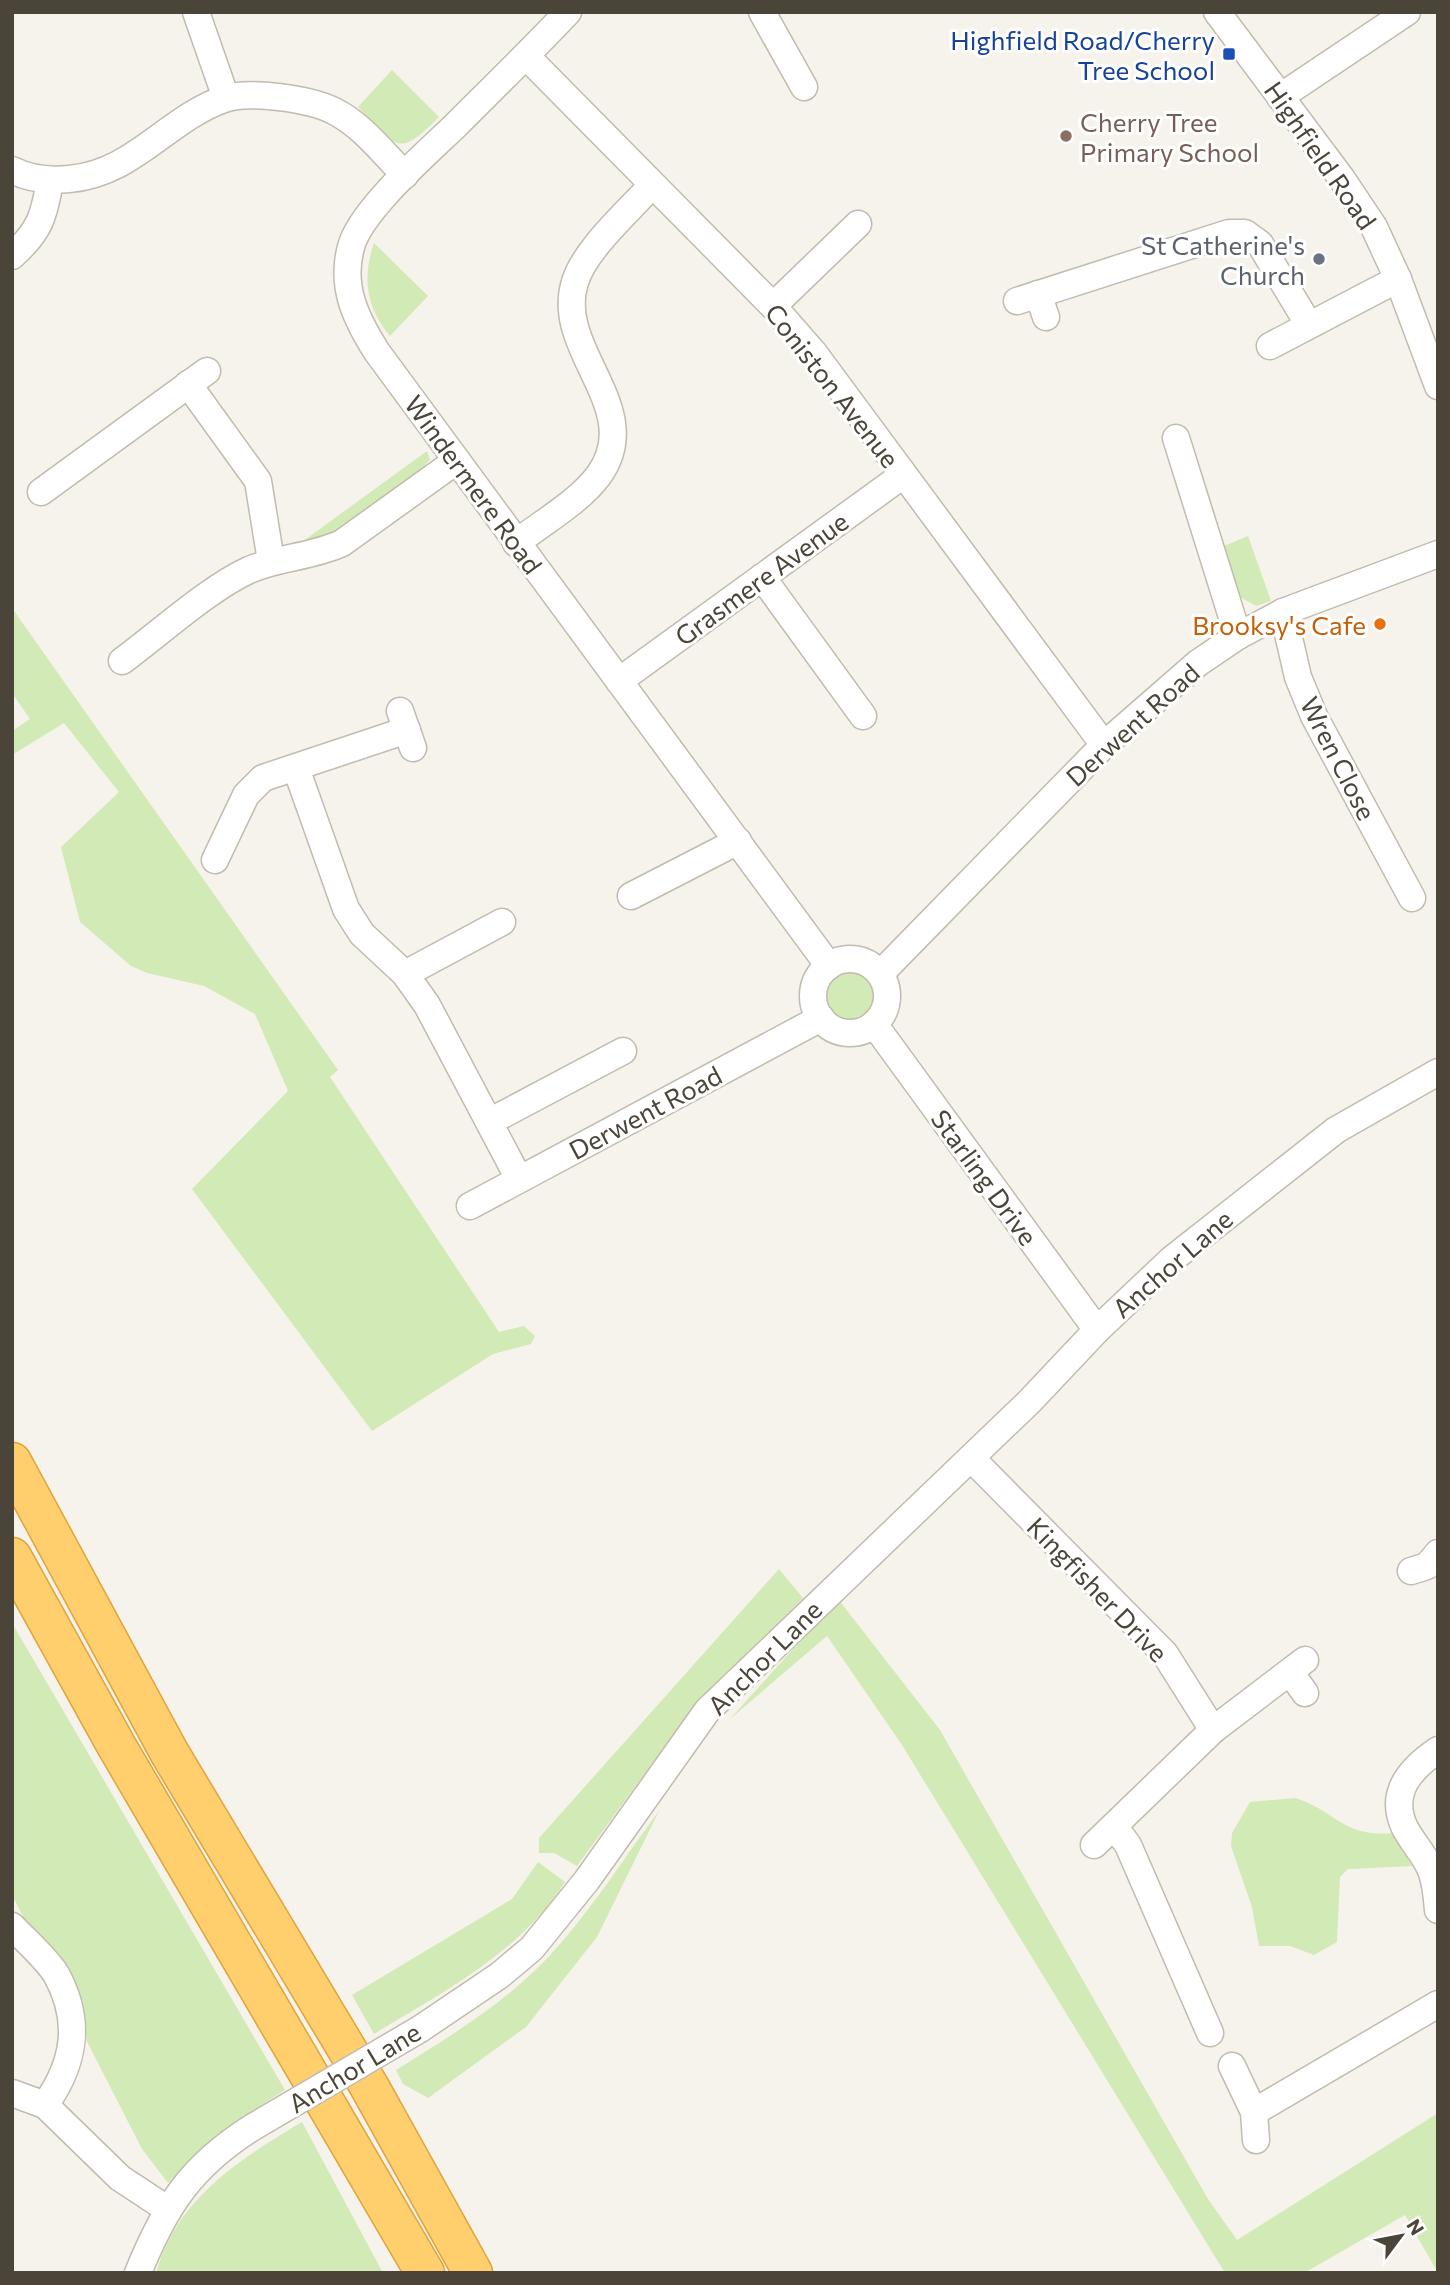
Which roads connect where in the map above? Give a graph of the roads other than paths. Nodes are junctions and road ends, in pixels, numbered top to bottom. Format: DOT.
graph roads {
  1 [pos="196,12"];
  2 [pos="568,12"];
  3 [pos="762,12"];
  4 [pos="1217,12"];
  5 [pos="1408,12"];
  6 [pos="526,56"];
  7 [pos="804,87"];
  8 [pos="1280,97"];
  9 [pos="226,98"];
  10 [pos="12,170"];
  11 [pos="405,175"];
  12 [pos="50,181"];
  13 [pos="651,186"];
  14 [pos="858,224"];
  15 [pos="12,256"];
  16 [pos="1398,279"];
  17 [pos="1034,304"];
  18 [pos="773,306"];
  19 [pos="1309,325"];
  20 [pos="1270,346"];
  21 [pos="1438,386"];
  22 [pos="1176,438"];
  23 [pos="456,461"];
  24 [pos="904,475"];
  25 [pos="41,491"];
  26 [pos="516,543"];
  27 [pos="1438,554"];
  28 [pos="271,561"];
  29 [pos="762,577"];
  30 [pos="1283,612"];
  31 [pos="1238,636"];
  32 [pos="122,661"];
  33 [pos="619,681"];
  34 [pos="863,716"];
  35 [pos="407,729"];
  36 [pos="1104,745"];
  37 [pos="296,768"];
  38 [pos="738,841"];
  39 [pos="215,860"];
  40 [pos="631,896"];
  41 [pos="1412,898"];
  42 [pos="501,920"];
  43 [pos="829,966"];
  44 [pos="405,974"];
  45 [pos="880,974"];
  46 [pos="821,1018"];
  47 [pos="874,1024"];
  48 [pos="623,1051"];
  49 [pos="1438,1072"];
  50 [pos="489,1122"];
  51 [pos="519,1179"];
  52 [pos="470,1206"];
  53 [pos="1097,1330"];
  54 [pos="971,1458"];
  55 [pos="12,1462"];
  56 [pos="12,1557"];
  57 [pos="1300,1675"];
  58 [pos="1213,1730"];
  59 [pos="1438,1750"];
  60 [pos="1114,1826"];
  61 [pos="1094,1845"];
  62 [pos="1438,1910"];
  63 [pos="12,1926"];
  64 [pos="1438,2004"];
  65 [pos="1210,2033"];
  66 [pos="1232,2066"];
  67 [pos="12,2093"];
  68 [pos="45,2105"];
  69 [pos="1254,2112"];
  70 [pos="1256,2140"];
  71 [pos="167,2209"];
  72 [pos="138,2273"];
  73 [pos="425,2273"];
  74 [pos="473,2273"];
  1 -- 9 [label="street"];
  2 -- 6 [label="street, Windermere Road"];
  3 -- 7 [label="street"];
  4 -- 8 [label="street, Highfield Road"];
  5 -- 8 [label="street"];
  6 -- 11 [label="street, Windermere Road"];
  6 -- 13 [label="street, Coniston Avenue"];
  8 -- 16 [label="street, Highfield Road"];
  9 -- 11 [label="street"];
  9 -- 12 [label="street"];
  10 -- 12 [label="street"];
  11 -- 23 [label="street, Windermere Road"];
  12 -- 15 [label="street"];
  13 -- 18 [label="street, Coniston Avenue"];
  13 -- 26 [label="street"];
  14 -- 18 [label="street"];
  16 -- 19 [label="street"];
  16 -- 21 [label="street, Highfield Road"];
  17 -- 19 [label="street"];
  18 -- 24 [label="street, Coniston Avenue"];
  19 -- 20 [label="street"];
  22 -- 31 [label="street"];
  23 -- 26 [label="street, Windermere Road"];
  23 -- 28 [label="street"];
  24 -- 29 [label="street, Grasmere Avenue"];
  24 -- 36 [label="street, Coniston Avenue"];
  25 -- 28 [label="street"];
  26 -- 33 [label="street, Windermere Road"];
  27 -- 30 [label="street, Derwent Road"];
  28 -- 32 [label="street"];
  29 -- 33 [label="street, Grasmere Avenue"];
  29 -- 34 [label="street"];
  30 -- 31 [label="street, Derwent Road"];
  30 -- 41 [label="street, Wren Close"];
  31 -- 36 [label="street, Derwent Road"];
  33 -- 38 [label="street, Windermere Road"];
  35 -- 37 [label="street"];
  36 -- 45 [label="street, Derwent Road"];
  37 -- 39 [label="street"];
  37 -- 44 [label="street"];
  38 -- 40 [label="street"];
  38 -- 43 [label="street, Windermere Road"];
  42 -- 44 [label="street"];
  43 -- 45 [label="street"];
  43 -- 46 [label="street"];
  44 -- 50 [label="street"];
  45 -- 47 [label="street"];
  46 -- 47 [label="street"];
  46 -- 51 [label="street, Derwent Road"];
  47 -- 53 [label="street, Starling Drive"];
  48 -- 50 [label="street"];
  49 -- 53 [label="street, Anchor Lane"];
  50 -- 51 [label="street"];
  51 -- 52 [label="street, Derwent Road"];
  53 -- 54 [label="street, Anchor Lane"];
  54 -- 58 [label="street, Kingfisher Drive"];
  54 -- 71 [label="street, Anchor Lane, bridge"];
  55 -- 74 [label="highway"];
  56 -- 73 [label="highway"];
  57 -- 58 [label="street"];
  58 -- 60 [label="street"];
  59 -- 62 [label="street"];
  60 -- 61 [label="street"];
  60 -- 65 [label="street"];
  63 -- 68 [label="street"];
  64 -- 69 [label="street"];
  66 -- 69 [label="street"];
  67 -- 68 [label="street"];
  68 -- 71 [label="street"];
  69 -- 70 [label="street"];
  71 -- 72 [label="street, Anchor Lane"];
}
